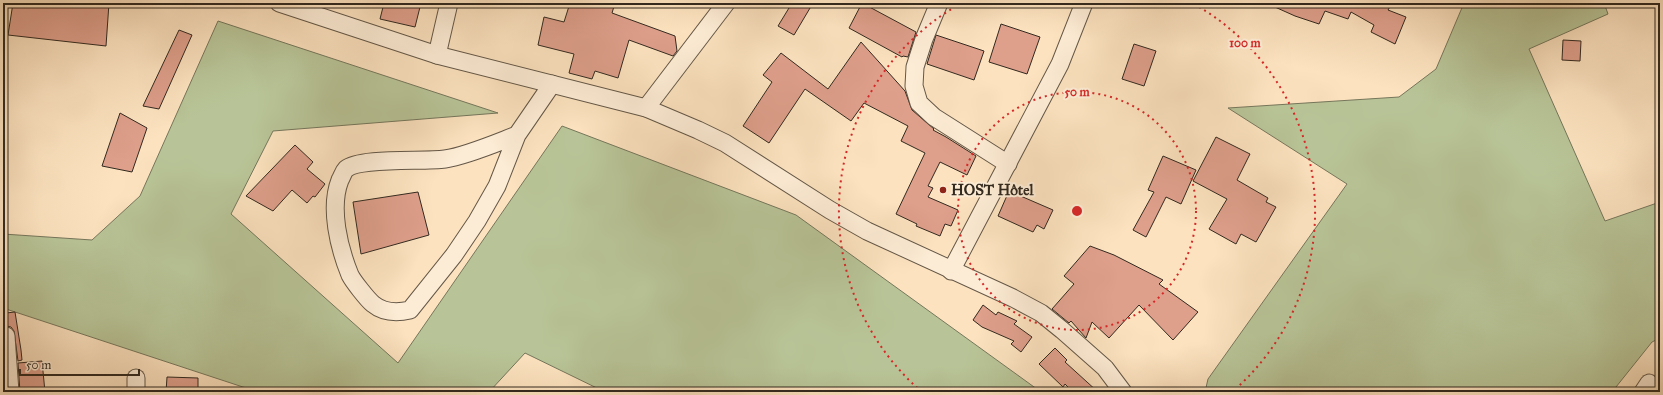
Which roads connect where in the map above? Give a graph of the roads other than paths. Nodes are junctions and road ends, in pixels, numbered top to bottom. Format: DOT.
graph roads {
  1 [pos="278,3"];
  2 [pos="450,3"];
  3 [pos="726,3"];
  4 [pos="939,3"];
  5 [pos="1084,3"];
  6 [pos="438,56"];
  7 [pos="552,84"];
  8 [pos="646,108"];
  9 [pos="517,136"];
  10 [pos="1008,164"];
  11 [pos="951,271"];
  12 [pos="6,336"];
  13 [pos="10,392"];
  14 [pos="1123,392"];
  1 -- 6 [label="street"];
  2 -- 6 [label="street"];
  3 -- 8 [label="street"];
  4 -- 10 [label="street"];
  5 -- 10 [label="street"];
  6 -- 7 [label="street"];
  7 -- 8 [label="street"];
  7 -- 9 [label="street"];
  8 -- 11 [label="street"];
  9 -- 9 [label="street"];
  10 -- 11 [label="street"];
  11 -- 14 [label="street"];
  12 -- 13 [label="street"];
}
